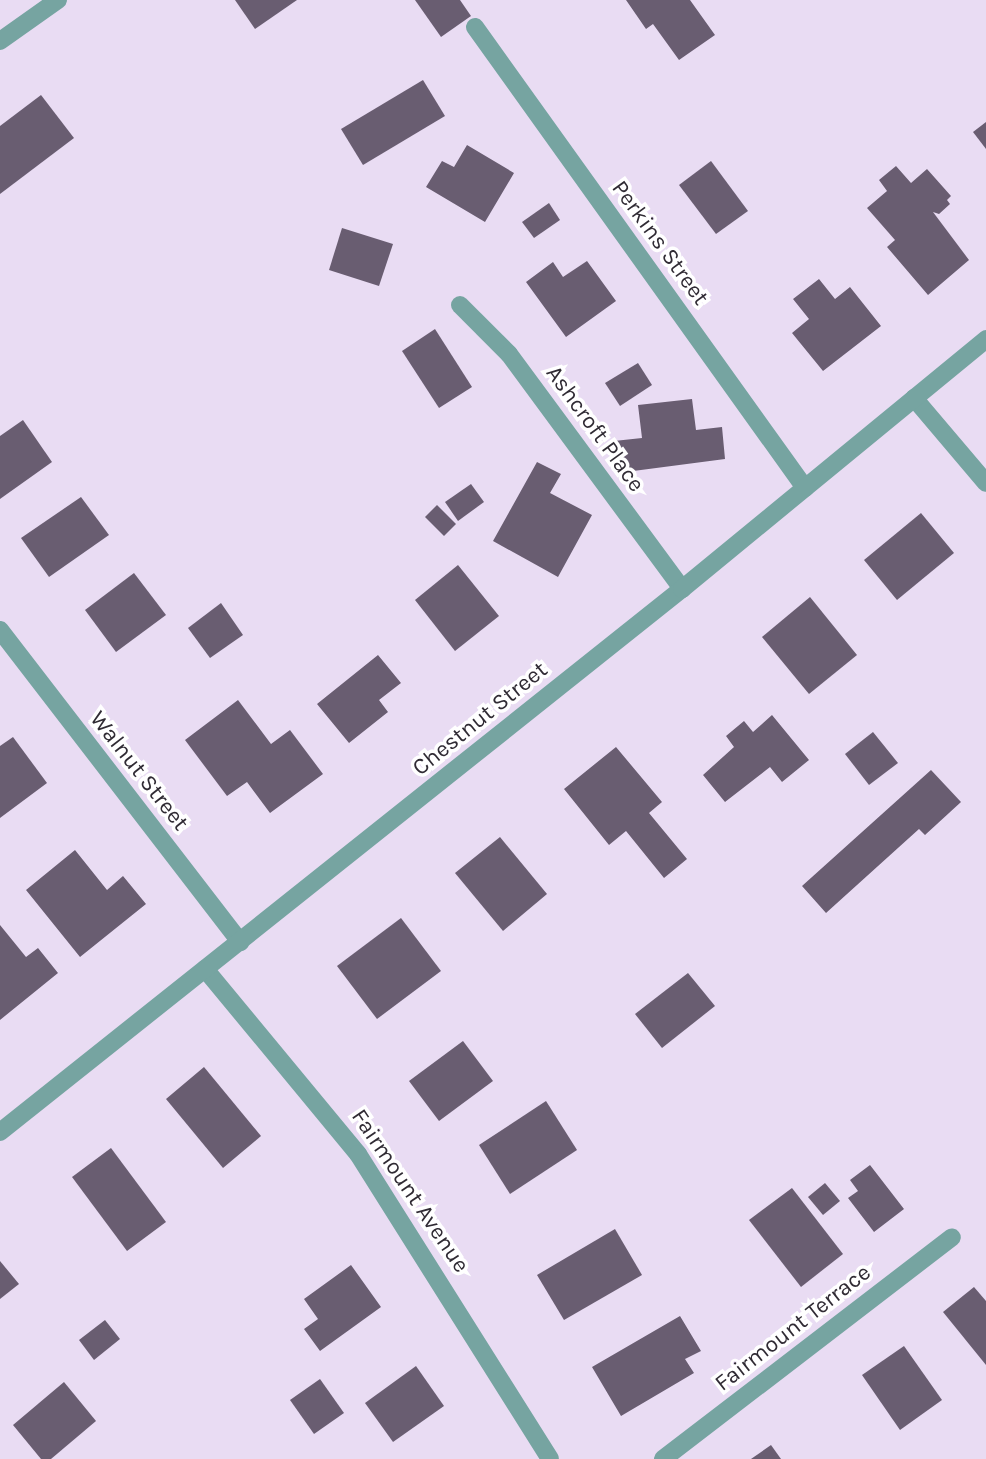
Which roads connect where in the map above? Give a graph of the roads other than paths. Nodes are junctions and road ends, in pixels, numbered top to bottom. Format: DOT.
graph roads {
  1 [pos="58,0"];
  2 [pos="475,27"];
  3 [pos="0,41"];
  4 [pos="460,305"];
  5 [pos="986,339"];
  6 [pos="914,398"];
  7 [pos="986,483"];
  8 [pos="806,488"];
  9 [pos="682,589"];
  10 [pos="0,629"];
  11 [pos="240,942"];
  12 [pos="205,969"];
  13 [pos="0,1132"];
  14 [pos="952,1237"];
  15 [pos="550,1459"];
  16 [pos="663,1459"];
  1 -- 3 [label="street"];
  2 -- 8 [label="street, Perkins Street"];
  4 -- 9 [label="street, Ashcroft Place"];
  5 -- 6 [label="street, Chestnut Street"];
  6 -- 7 [label="street"];
  6 -- 8 [label="street, Chestnut Street"];
  8 -- 9 [label="street, Chestnut Street"];
  9 -- 11 [label="street, Chestnut Street"];
  10 -- 11 [label="street, Walnut Street"];
  11 -- 12 [label="street, Chestnut Street"];
  12 -- 13 [label="street, Chestnut Street"];
  12 -- 15 [label="street, Fairmount Avenue"];
  14 -- 16 [label="street, Fairmount Terrace"];
}
